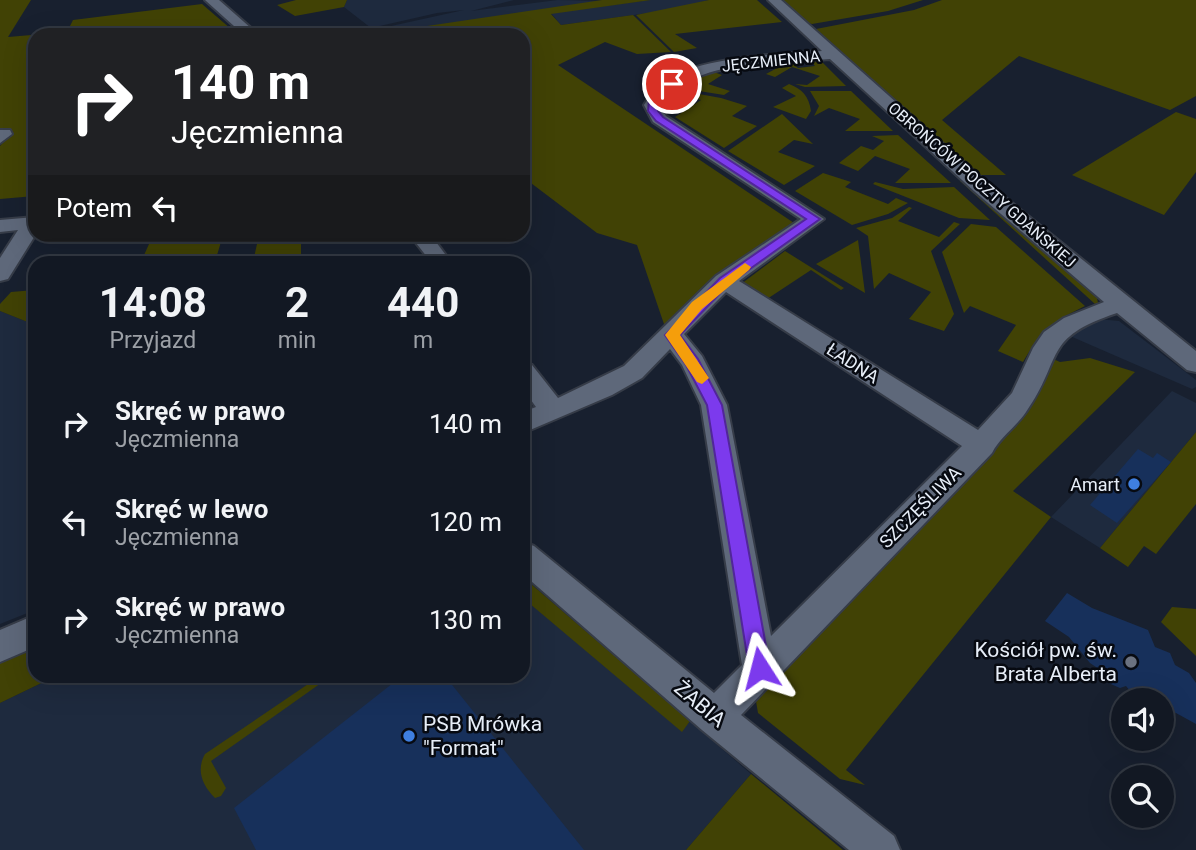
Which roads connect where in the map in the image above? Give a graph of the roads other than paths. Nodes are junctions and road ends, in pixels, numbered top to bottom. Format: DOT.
graph roads {
  1 [pos="211,0"];
  2 [pos="774,0"];
  3 [pos="244,28"];
  4 [pos="834,55"];
  5 [pos="28,224"];
  6 [pos="0,226"];
  7 [pos="28,232"];
  8 [pos="425,242"];
  9 [pos="436,256"];
  10 [pos="0,274"];
  11 [pos="724,281"];
  12 [pos="1120,305"];
  13 [pos="672,335"];
  14 [pos="1196,364"];
  15 [pos="530,380"];
  16 [pos="553,410"];
  17 [pos="530,420"];
  18 [pos="982,446"];
  19 [pos="530,561"];
  20 [pos="28,635"];
  21 [pos="0,646"];
  22 [pos="760,668"];
  23 [pos="715,717"];
  24 [pos="880,850"];
  1 -- 3 [label="street"];
  2 -- 4 [label="street, OBROŃCÓW POCZTY GDAŃSKIEJ"];
  4 -- 11 [label="street, JĘCZMIENNA"];
  4 -- 12 [label="street, OBROŃCÓW POCZTY GDAŃSKIEJ"];
  5 -- 6 [label="street"];
  7 -- 10 [label="street"];
  8 -- 9 [label="street"];
  11 -- 13 [label="street, JĘCZMIENNA"];
  11 -- 18 [label="street, ŁADNA"];
  12 -- 14 [label="street, OBROŃCÓW POCZTY GDAŃSKIEJ"];
  12 -- 18 [label="street, SZCZĘŚLIWA"];
  13 -- 16 [label="street, JĘCZMIENNA"];
  13 -- 22 [label="street"];
  15 -- 16 [label="street"];
  16 -- 17 [label="street, JĘCZMIENNA"];
  18 -- 22 [label="street, SZCZĘŚLIWA"];
  19 -- 23 [label="street, ŻABIA"];
  20 -- 21 [label="street"];
  22 -- 23 [label="street, SZCZĘŚLIWA"];
  23 -- 24 [label="street, ŻABIA"];
}
